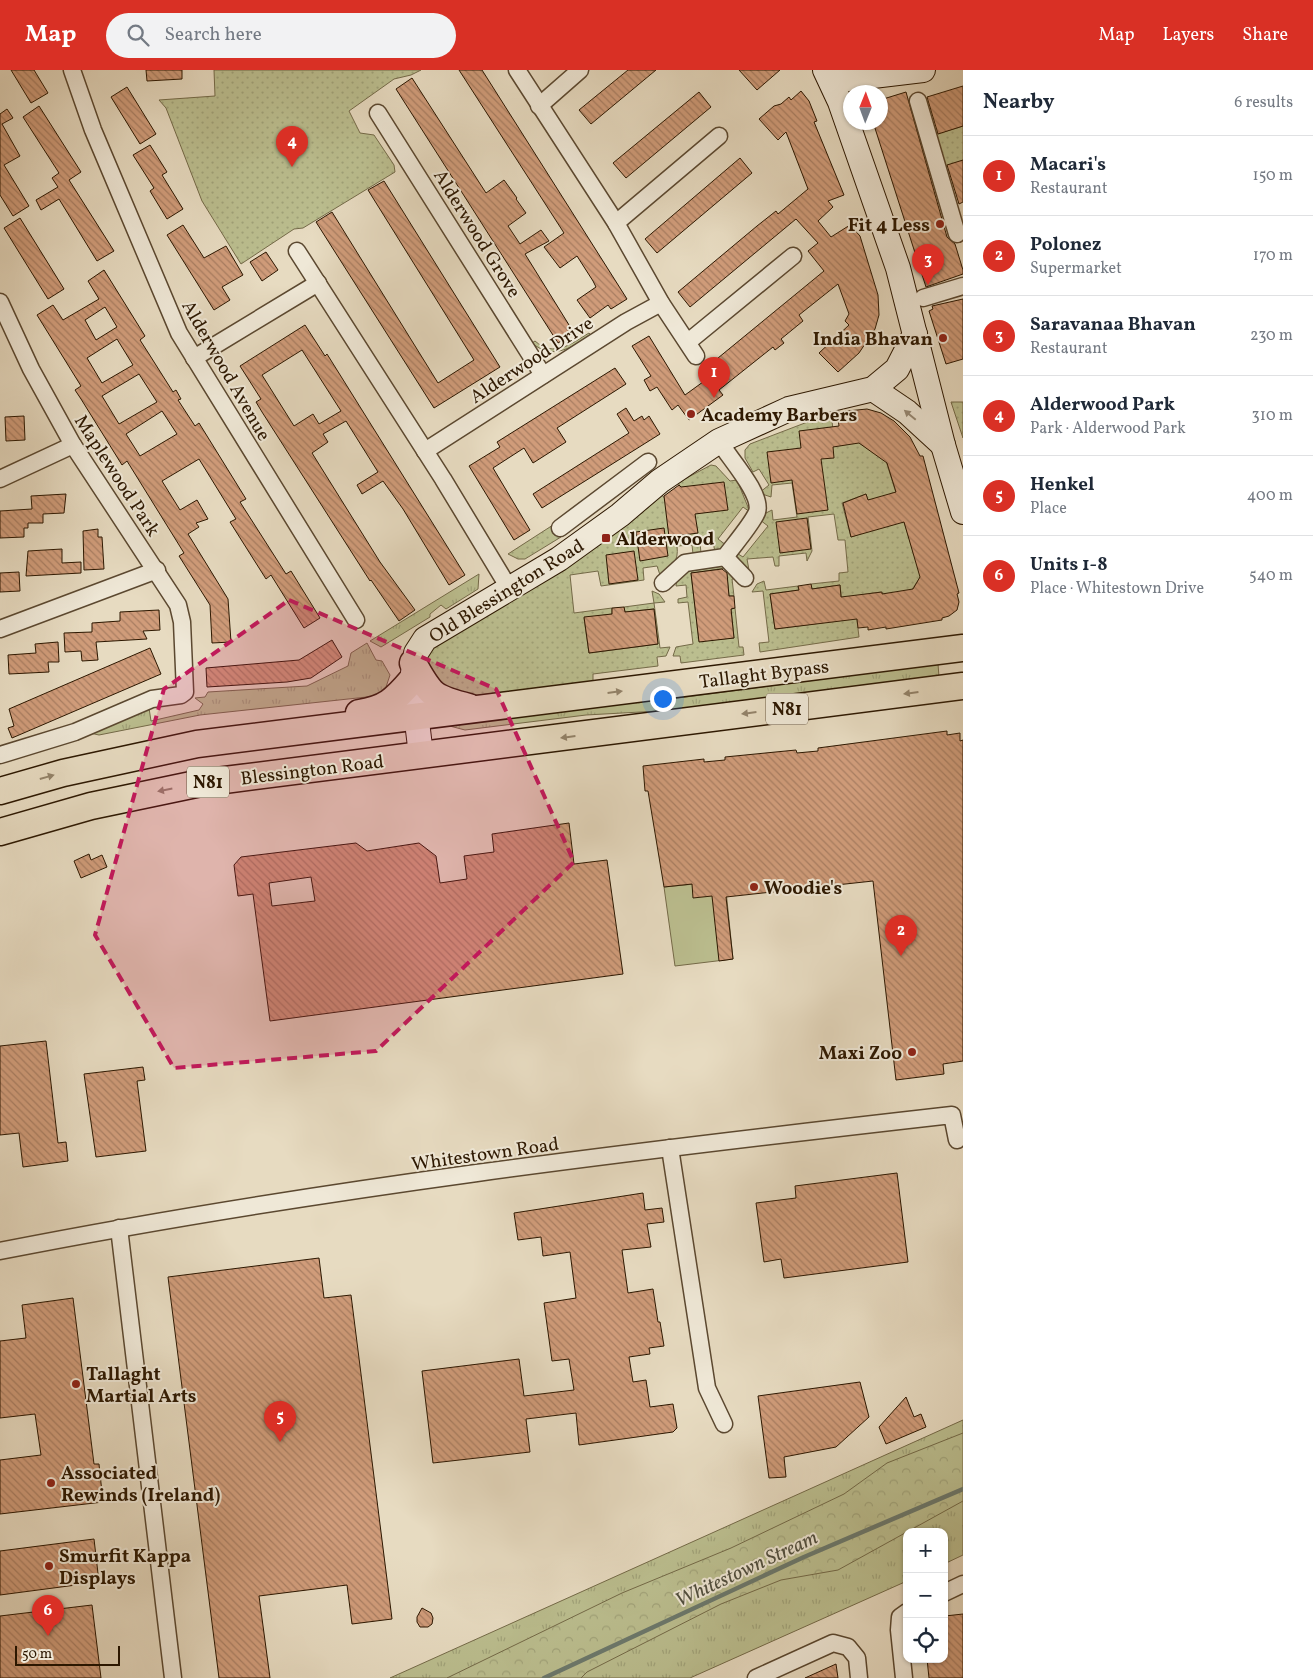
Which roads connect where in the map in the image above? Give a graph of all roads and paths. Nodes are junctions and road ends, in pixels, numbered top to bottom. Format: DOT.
graph roads {
  1 [pos="72,70"];
  2 [pos="517,70"];
  3 [pos="580,70"];
  4 [pos="923,70"];
  5 [pos="828,75"];
  6 [pos="879,77"];
  7 [pos="867,85"];
  8 [pos="918,101"];
  9 [pos="843,105"];
  10 [pos="539,106"];
  11 [pos="378,113"];
  12 [pos="853,130"];
  13 [pos="719,136"];
  14 [pos="616,223"];
  15 [pos="957,234"];
  16 [pos="297,251"];
  17 [pos="793,256"];
  18 [pos="318,284"];
  19 [pos="963,286"];
  20 [pos="923,298"];
  21 [pos="0,302"];
  22 [pos="661,303"];
  23 [pos="5,329"];
  24 [pos="915,334"];
  25 [pos="194,358"];
  26 [pos="543,375"];
  27 [pos="873,389"];
  28 [pos="719,441"];
  29 [pos="73,445"];
  30 [pos="943,446"];
  31 [pos="425,451"];
  32 [pos="648,462"];
  33 [pos="0,478"];
  34 [pos="606,494"];
  35 [pos="963,512"];
  36 [pos="620,515"];
  37 [pos="560,528"];
  38 [pos="725,557"];
  39 [pos="157,570"];
  40 [pos="745,578"];
  41 [pos="663,583"];
  42 [pos="509,588"];
  43 [pos="356,620"];
  44 [pos="0,629"];
  45 [pos="963,634"];
  46 [pos="963,648"];
  47 [pos="412,671"];
  48 [pos="763,672"];
  49 [pos="963,686"];
  50 [pos="480,709"];
  51 [pos="416,717"];
  52 [pos="197,744"];
  53 [pos="0,755"];
  54 [pos="421,755"];
  55 [pos="0,790"];
  56 [pos="0,832"];
  57 [pos="957,1140"];
  58 [pos="670,1148"];
  59 [pos="119,1228"];
  60 [pos="0,1251"];
  61 [pos="724,1424"];
  62 [pos="963,1584"];
  63 [pos="948,1591"];
  64 [pos="903,1615"];
  65 [pos="173,1678"];
  66 [pos="756,1678"];
  67 [pos="859,1678"];
  68 [pos="904,1678"];
  1 -- 25 [label="street, Alderwood Avenue"];
  2 -- 10 [label="street"];
  3 -- 10 [label="street"];
  4 -- 6 [label="street"];
  5 -- 6 [label="street"];
  5 -- 9 [label="street"];
  6 -- 7 [label="street"];
  8 -- 15 [label="street"];
  10 -- 14 [label="street"];
  11 -- 26 [label="street, Alderwood Grove"];
  12 -- 24 [label="street"];
  13 -- 14 [label="street"];
  14 -- 22 [label="street"];
  16 -- 18 [label="street"];
  17 -- 22 [label="street"];
  18 -- 25 [label="street"];
  18 -- 31 [label="street"];
  19 -- 20 [label="street"];
  21 -- 23 [label="street, Maplewood Park"];
  22 -- 26 [label="street, Alderwood Drive"];
  23 -- 29 [label="street, Maplewood Park"];
  24 -- 27 [label="street"];
  24 -- 30 [label="street"];
  25 -- 43 [label="street, Alderwood Avenue"];
  26 -- 31 [label="street, Alderwood Drive"];
  27 -- 28 [label="street, Old Blessington Road"];
  30 -- 27 [label="street, one-way"];
  28 -- 36 [label="street, Old Blessington Road"];
  28 -- 38 [label="street"];
  29 -- 33 [label="street"];
  29 -- 39 [label="street, Maplewood Park"];
  30 -- 35 [label="street"];
  31 -- 42 [label="street"];
  32 -- 34 [label="street"];
  34 -- 36 [label="street"];
  34 -- 37 [label="street"];
  36 -- 42 [label="street, Old Blessington Road"];
  38 -- 40 [label="street"];
  38 -- 41 [label="street"];
  39 -- 44 [label="street"];
  39 -- 53 [label="street, Maplewood Park"];
  42 -- 47 [label="street, Old Blessington Road"];
  45 -- 48 [label="main road"];
  46 -- 48 [label="main road, Tallaght Bypass / N81"];
  47 -- 50 [label="main road"];
  47 -- 51 [label="street"];
  47 -- 52 [label="main road"];
  50 -- 48 [label="main road, Tallaght Bypass / N81, one-way"];
  49 -- 54 [label="main road, Tallaght Bypass / N81, one-way"];
  50 -- 51 [label="main road, Tallaght Bypass / N81"];
  51 -- 52 [label="main road, Blessington Road / N81"];
  51 -- 54 [label="street"];
  55 -- 52 [label="main road, Blessington Road / N81, one-way"];
  54 -- 56 [label="main road, Blessington Road / N81, one-way"];
  57 -- 58 [label="street, Whitestown Road"];
  58 -- 59 [label="street, Whitestown Road"];
  58 -- 61 [label="street"];
  59 -- 60 [label="street, Whitestown Road"];
  59 -- 65 [label="street"];
  62 -- 63 [label="street"];
  64 -- 68 [label="street"];
  66 -- 67 [label="street"];
}
